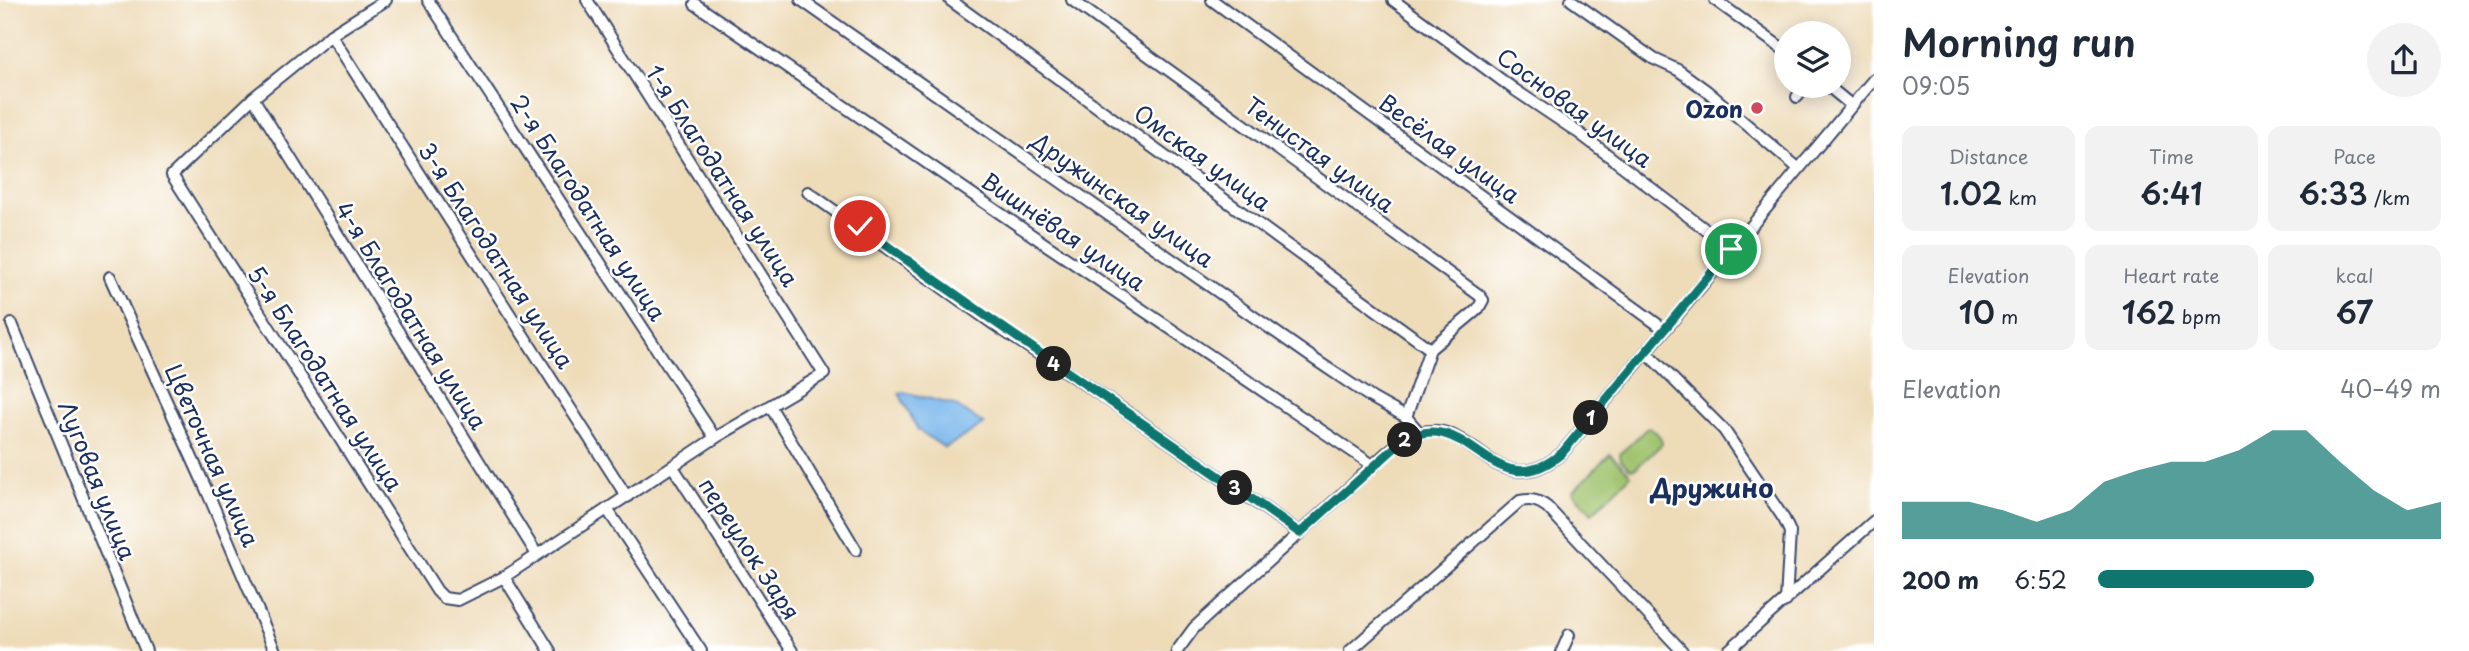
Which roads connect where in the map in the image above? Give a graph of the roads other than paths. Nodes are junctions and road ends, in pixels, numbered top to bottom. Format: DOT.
graph roads {
  1 [pos="362,0"];
  2 [pos="386,0"];
  3 [pos="428,0"];
  4 [pos="587,0"];
  5 [pos="801,0"];
  6 [pos="950,0"];
  7 [pos="1072,0"];
  8 [pos="1212,0"];
  9 [pos="1393,0"];
  10 [pos="1571,0"];
  11 [pos="1715,0"];
  12 [pos="693,1"];
  13 [pos="371,11"];
  14 [pos="331,35"];
  15 [pos="1774,43"];
  16 [pos="1874,79"];
  17 [pos="1842,98"];
  18 [pos="253,99"];
  19 [pos="1851,106"];
  20 [pos="1798,168"];
  21 [pos="808,192"];
  22 [pos="1731,249"];
  23 [pos="110,276"];
  24 [pos="12,324"];
  25 [pos="1664,329"];
  26 [pos="1430,349"];
  27 [pos="1646,352"];
  28 [pos="770,406"];
  29 [pos="1406,417"];
  30 [pos="1419,432"];
  31 [pos="715,438"];
  32 [pos="1374,466"];
  33 [pos="673,467"];
  34 [pos="627,497"];
  35 [pos="607,509"];
  36 [pos="1874,521"];
  37 [pos="1300,533"];
  38 [pos="856,550"];
  39 [pos="536,553"];
  40 [pos="504,577"];
  41 [pos="1786,601"];
  42 [pos="1569,635"];
  43 [pos="1679,650"];
  44 [pos="146,651"];
  45 [pos="275,651"];
  46 [pos="550,651"];
  47 [pos="701,651"];
  48 [pos="792,651"];
  49 [pos="1177,651"];
  50 [pos="1350,651"];
  51 [pos="1562,651"];
  52 [pos="1728,651"];
  1 -- 13 [label="street"];
  2 -- 13 [label="street"];
  3 -- 31 [label="street, 2-я Благодатная улица"];
  4 -- 28 [label="street, 1-я Благодатная улица"];
  5 -- 29 [label="street, Дружинская улица"];
  6 -- 26 [label="street, Омская улица"];
  7 -- 26 [label="street, Тенистая улица"];
  8 -- 25 [label="street, Весёлая улица"];
  9 -- 22 [label="street, Сосновая улица"];
  10 -- 20 [label="street"];
  11 -- 15 [label="street"];
  12 -- 32 [label="street, Вишнёвая улица"];
  13 -- 14 [label="street"];
  14 -- 18 [label="street"];
  14 -- 34 [label="street, 3-я Благодатная улица"];
  16 -- 19 [label="street"];
  17 -- 19 [label="street"];
  18 -- 39 [label="street, 4-я Благодатная улица"];
  18 -- 40 [label="street, 5-я Благодатная улица"];
  19 -- 20 [label="street"];
  20 -- 22 [label="street"];
  21 -- 37 [label="street"];
  22 -- 25 [label="street"];
  23 -- 45 [label="street, Цветочная улица"];
  24 -- 44 [label="street, Луговая улица"];
  25 -- 27 [label="street"];
  26 -- 29 [label="street"];
  27 -- 30 [label="street"];
  27 -- 41 [label="street"];
  28 -- 31 [label="street"];
  28 -- 38 [label="street"];
  29 -- 30 [label="street, Дружинская улица"];
  30 -- 32 [label="street"];
  31 -- 33 [label="street"];
  32 -- 37 [label="street"];
  33 -- 34 [label="street"];
  33 -- 48 [label="street, переулок Заря"];
  34 -- 35 [label="street"];
  35 -- 39 [label="street"];
  35 -- 47 [label="street"];
  36 -- 41 [label="street"];
  37 -- 49 [label="street"];
  39 -- 40 [label="street"];
  40 -- 46 [label="street"];
  41 -- 52 [label="street"];
  42 -- 51 [label="street"];
  43 -- 50 [label="street"];
}
